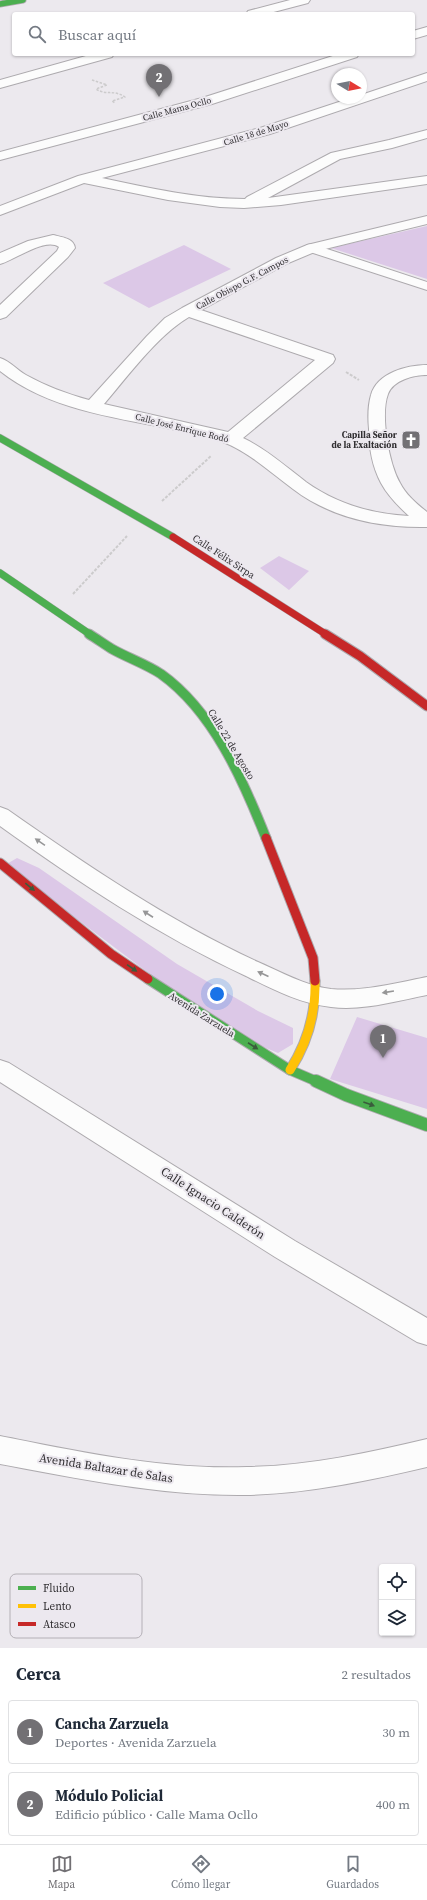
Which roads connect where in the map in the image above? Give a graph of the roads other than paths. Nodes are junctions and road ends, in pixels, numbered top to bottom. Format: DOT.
graph roads {
  1 [pos="23,0"];
  2 [pos="304,0"];
  3 [pos="0,4"];
  4 [pos="259,12"];
  5 [pos="427,31"];
  6 [pos="415,34"];
  7 [pos="100,56"];
  8 [pos="346,56"];
  9 [pos="427,77"];
  10 [pos="0,84"];
  11 [pos="427,134"];
  12 [pos="0,156"];
  13 [pos="83,179"];
  14 [pos="427,180"];
  15 [pos="244,204"];
  16 [pos="0,211"];
  17 [pos="427,220"];
  18 [pos="312,248"];
  19 [pos="0,259"];
  20 [pos="427,286"];
  21 [pos="188,311"];
  22 [pos="0,314"];
  23 [pos="0,363"];
  24 [pos="427,370"];
  25 [pos="93,407"];
  26 [pos="0,438"];
  27 [pos="231,439"];
  28 [pos="427,521"];
  29 [pos="0,574"];
  30 [pos="427,706"];
  31 [pos="5,825"];
  32 [pos="0,863"];
  33 [pos="427,986"];
  34 [pos="317,995"];
  35 [pos="0,1070"];
  36 [pos="290,1070"];
  37 [pos="427,1125"];
  38 [pos="427,1333"];
  39 [pos="0,1450"];
  40 [pos="427,1453"];
  1 -- 3 [label="street"];
  2 -- 4 [label="street"];
  5 -- 6 [label="street"];
  7 -- 10 [label="street"];
  8 -- 12 [label="street, Calle Mama Ocllo"];
  9 -- 13 [label="street, Calle 18 de Mayo"];
  11 -- 15 [label="street"];
  13 -- 15 [label="street"];
  13 -- 16 [label="street, Calle 18 de Mayo"];
  14 -- 15 [label="street"];
  17 -- 18 [label="street, Calle Obispo G.F. Campos"];
  18 -- 20 [label="lane"];
  18 -- 21 [label="street, Calle Obispo G.F. Campos"];
  19 -- 22 [label="street"];
  21 -- 25 [label="street, Calle Obispo G.F. Campos"];
  21 -- 27 [label="street"];
  23 -- 25 [label="street, Calle José Enrique Rodó"];
  24 -- 28 [label="street"];
  25 -- 27 [label="street, Calle José Enrique Rodó"];
  26 -- 30 [label="street, Calle Félix Sirpa"];
  27 -- 28 [label="street, Calle José Enrique Rodó"];
  29 -- 34 [label="street, Calle 22 de Agosto"];
  34 -- 31 [label="street, one-way"];
  32 -- 36 [label="street, Avenida Zarzuela, one-way"];
  33 -- 34 [label="street, one-way"];
  34 -- 36 [label="street, Calle 22 de Agosto"];
  35 -- 38 [label="street, Calle Ignacio Calderón"];
  36 -- 37 [label="street, Avenida Zarzuela, one-way"];
  39 -- 40 [label="street, Avenida Baltazar de Salas"];
}
